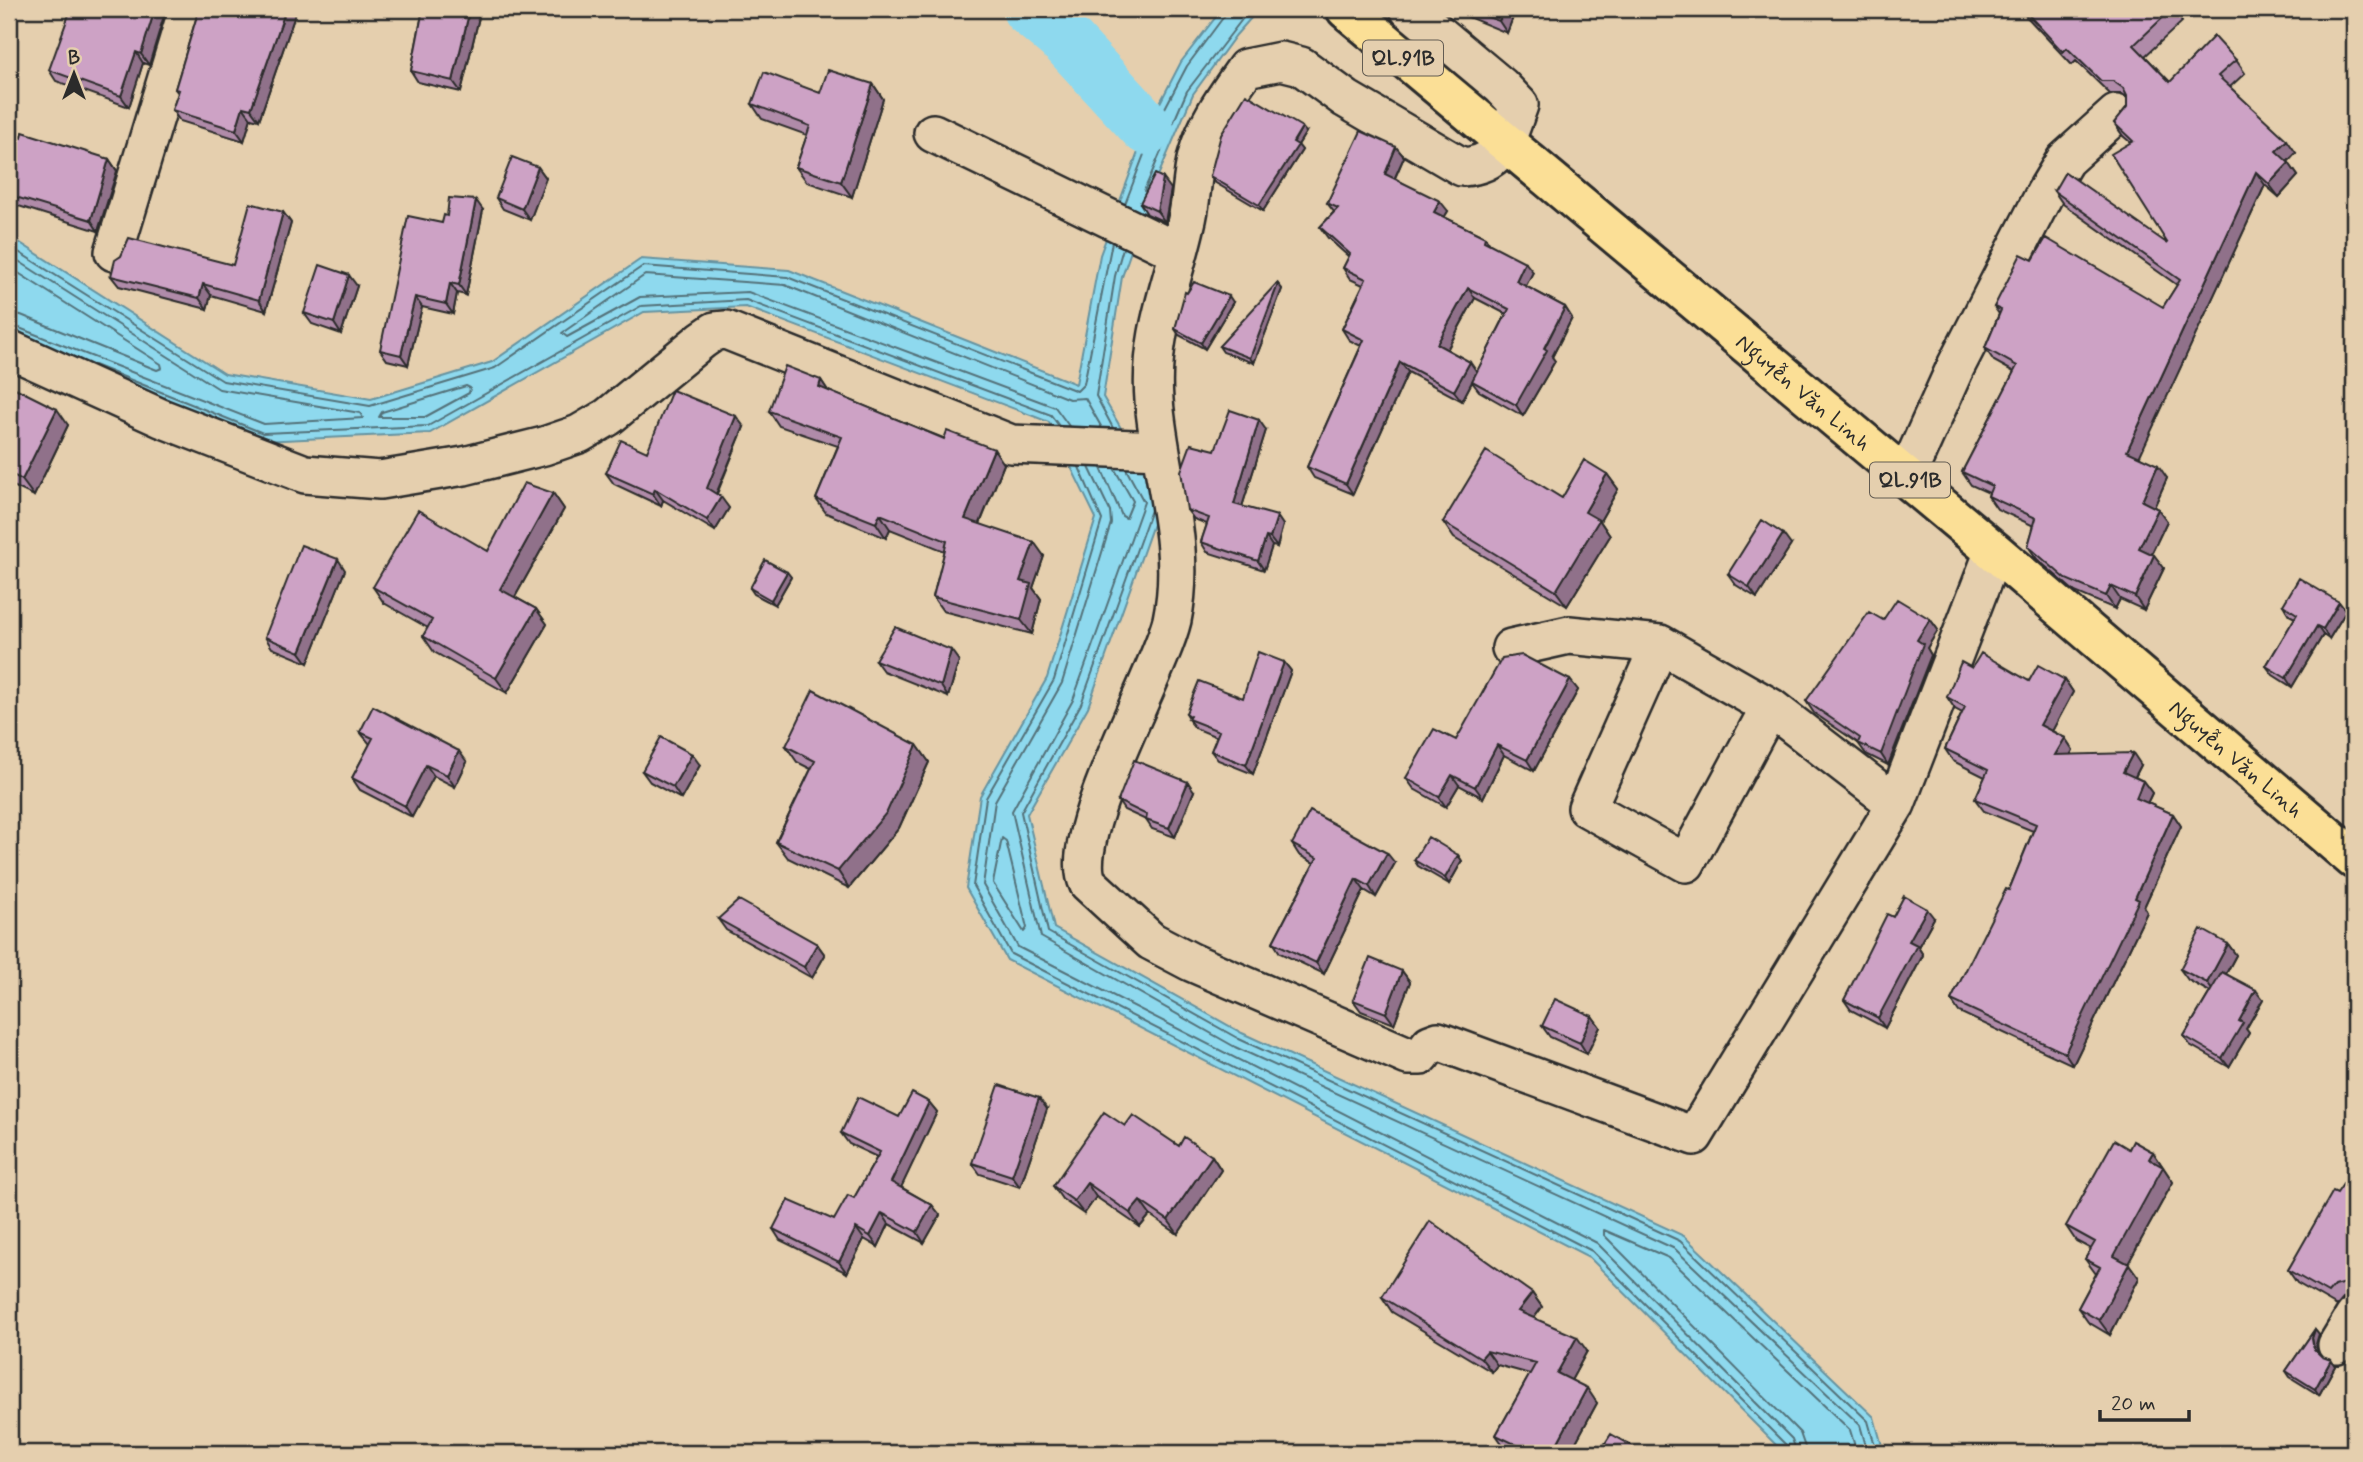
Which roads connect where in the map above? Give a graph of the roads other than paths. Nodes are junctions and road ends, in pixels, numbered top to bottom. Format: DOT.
graph roads {
  1 [pos="188,9"];
  2 [pos="1346,9"];
  3 [pos="1409,9"];
  4 [pos="2116,114"];
  5 [pos="933,133"];
  6 [pos="1504,144"];
  7 [pos="1164,245"];
  8 [pos="114,252"];
  9 [pos="9,349"];
  10 [pos="1148,449"];
  11 [pos="1906,477"];
  12 [pos="1994,551"];
  13 [pos="1660,644"];
  14 [pos="1511,648"];
  15 [pos="1770,707"];
  16 [pos="1896,804"];
  17 [pos="2354,859"];
  1 -- 8 [label="street"];
  2 -- 6 [label="highway, Nguyễn Văn Linh / QL.91B"];
  3 -- 6 [label="street"];
  4 -- 11 [label="street"];
  5 -- 7 [label="street"];
  6 -- 7 [label="street"];
  6 -- 11 [label="highway, Nguyễn Văn Linh / QL.91B"];
  7 -- 10 [label="street"];
  9 -- 10 [label="street"];
  10 -- 16 [label="street"];
  11 -- 12 [label="highway, Nguyễn Văn Linh / QL.91B"];
  12 -- 16 [label="street"];
  12 -- 17 [label="highway, Nguyễn Văn Linh / QL.91B"];
  13 -- 14 [label="street"];
  13 -- 15 [label="street"];
  13 -- 15 [label="street"];
  15 -- 16 [label="street"];
}
